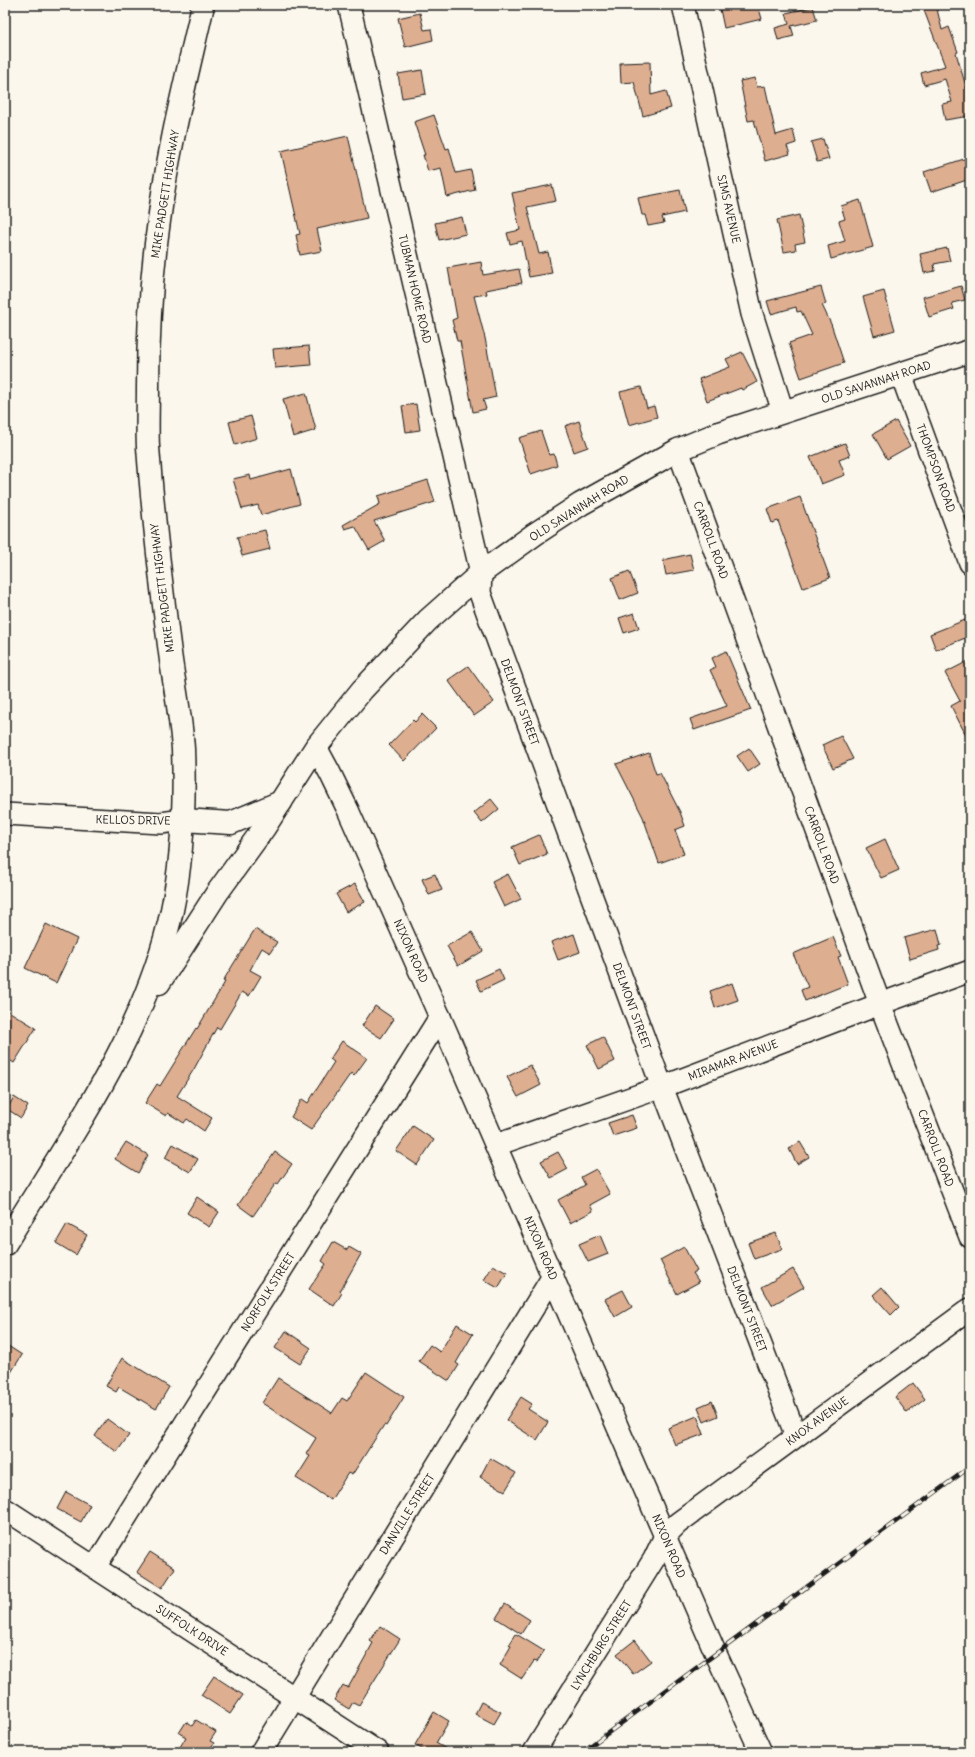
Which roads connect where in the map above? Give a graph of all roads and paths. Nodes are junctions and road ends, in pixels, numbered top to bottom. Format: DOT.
graph roads {
  1 [pos="203,5"];
  2 [pos="349,5"];
  3 [pos="683,5"];
  4 [pos="970,351"];
  5 [pos="901,374"];
  6 [pos="783,412"];
  7 [pos="678,450"];
  8 [pos="970,563"];
  9 [pos="481,574"];
  10 [pos="316,747"];
  11 [pos="281,802"];
  12 [pos="5,814"];
  13 [pos="183,820"];
  14 [pos="970,971"];
  15 [pos="880,1004"];
  16 [pos="440,1017"];
  17 [pos="134,1022"];
  18 [pos="662,1087"];
  19 [pos="496,1145"];
  20 [pos="970,1237"];
  21 [pos="5,1244"];
  22 [pos="553,1276"];
  23 [pos="970,1309"];
  24 [pos="796,1436"];
  25 [pos="5,1509"];
  26 [pos="665,1536"];
  27 [pos="95,1567"];
  28 [pos="294,1698"];
  29 [pos="261,1752"];
  30 [pos="378,1752"];
  31 [pos="534,1752"];
  32 [pos="760,1752"];
  1 -- 13 [label="main road, MIKE PADGETT HIGHWAY"];
  2 -- 9 [label="street, TUBMAN HOME ROAD"];
  3 -- 6 [label="street, SIMS AVENUE"];
  4 -- 5 [label="main road, OLD SAVANNAH ROAD"];
  5 -- 6 [label="main road, OLD SAVANNAH ROAD"];
  5 -- 8 [label="street, THOMPSON ROAD"];
  6 -- 7 [label="main road, OLD SAVANNAH ROAD"];
  7 -- 9 [label="main road, OLD SAVANNAH ROAD"];
  7 -- 15 [label="street, CARROLL ROAD"];
  9 -- 10 [label="main road, OLD SAVANNAH ROAD"];
  9 -- 18 [label="street, DELMONT STREET"];
  10 -- 11 [label="main road, OLD SAVANNAH ROAD"];
  10 -- 16 [label="street, NIXON ROAD"];
  11 -- 13 [label="main road, KELLOS DRIVE"];
  11 -- 17 [label="main road, OLD SAVANNAH ROAD"];
  12 -- 13 [label="street, KELLOS DRIVE"];
  13 -- 17 [label="main road, MIKE PADGETT HIGHWAY"];
  14 -- 15 [label="street, MIRAMAR AVENUE"];
  15 -- 18 [label="street, MIRAMAR AVENUE"];
  15 -- 20 [label="street, CARROLL ROAD"];
  16 -- 19 [label="street, NIXON ROAD"];
  16 -- 27 [label="street, NORFOLK STREET"];
  17 -- 21 [label="main road, MIKE PADGETT HIGHWAY"];
  18 -- 19 [label="street, MIRAMAR AVENUE"];
  18 -- 24 [label="street, DELMONT STREET"];
  19 -- 22 [label="street, NIXON ROAD"];
  22 -- 26 [label="street, NIXON ROAD"];
  22 -- 28 [label="street, DANVILLE STREET"];
  23 -- 24 [label="street, KNOX AVENUE"];
  24 -- 26 [label="street, KNOX AVENUE"];
  25 -- 27 [label="street, SUFFOLK DRIVE"];
  26 -- 31 [label="street, LYNCHBURG STREET"];
  26 -- 32 [label="street, NIXON ROAD"];
  27 -- 28 [label="street, SUFFOLK DRIVE"];
  28 -- 29 [label="street, DANVILLE STREET"];
  28 -- 30 [label="street, SUFFOLK DRIVE"];
}
